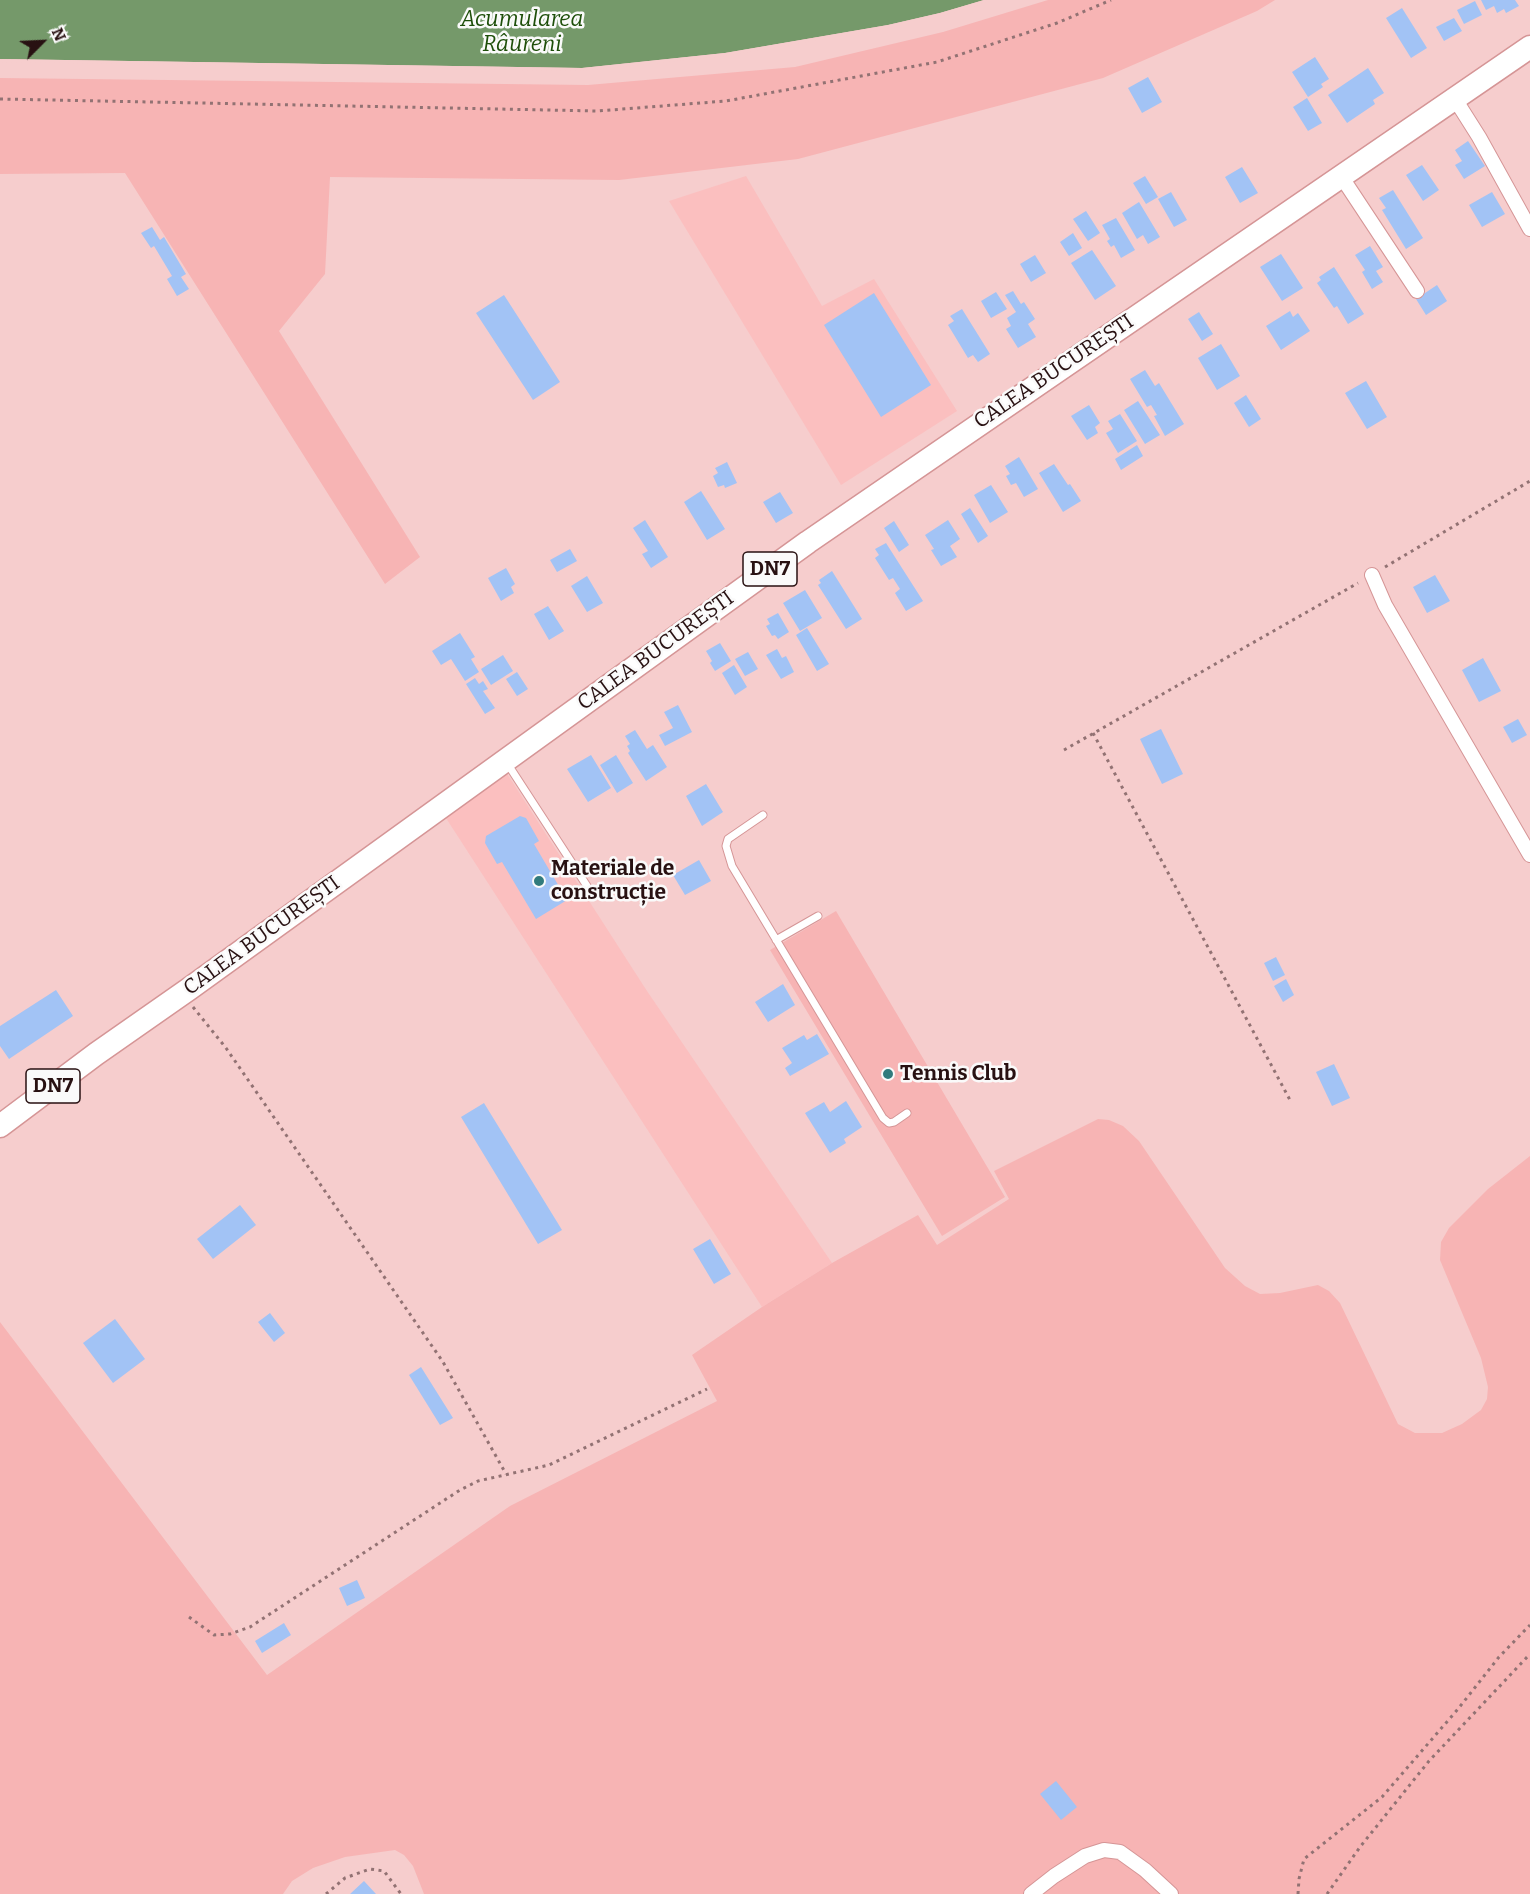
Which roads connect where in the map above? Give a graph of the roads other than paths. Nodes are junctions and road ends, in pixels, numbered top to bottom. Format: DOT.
graph roads {
  1 [pos="1530,47"];
  2 [pos="1455,99"];
  3 [pos="1341,176"];
  4 [pos="1530,229"];
  5 [pos="1417,291"];
  6 [pos="1372,575"];
  7 [pos="506,761"];
  8 [pos="762,815"];
  9 [pos="1530,855"];
  10 [pos="587,886"];
  11 [pos="818,916"];
  12 [pos="776,940"];
  13 [pos="908,1113"];
  14 [pos="0,1126"];
  15 [pos="1031,1894"];
  16 [pos="1171,1894"];
  1 -- 2 [label="highway, CALEA BUCUREȘTI / DN7"];
  2 -- 3 [label="highway, CALEA BUCUREȘTI / DN7"];
  2 -- 4 [label="street"];
  3 -- 5 [label="street"];
  3 -- 7 [label="highway, CALEA BUCUREȘTI / DN7"];
  6 -- 9 [label="street"];
  7 -- 10 [label="lane"];
  7 -- 14 [label="highway, CALEA BUCUREȘTI / DN7"];
  8 -- 12 [label="lane"];
  11 -- 12 [label="lane"];
  12 -- 13 [label="lane"];
  15 -- 16 [label="street"];
}
